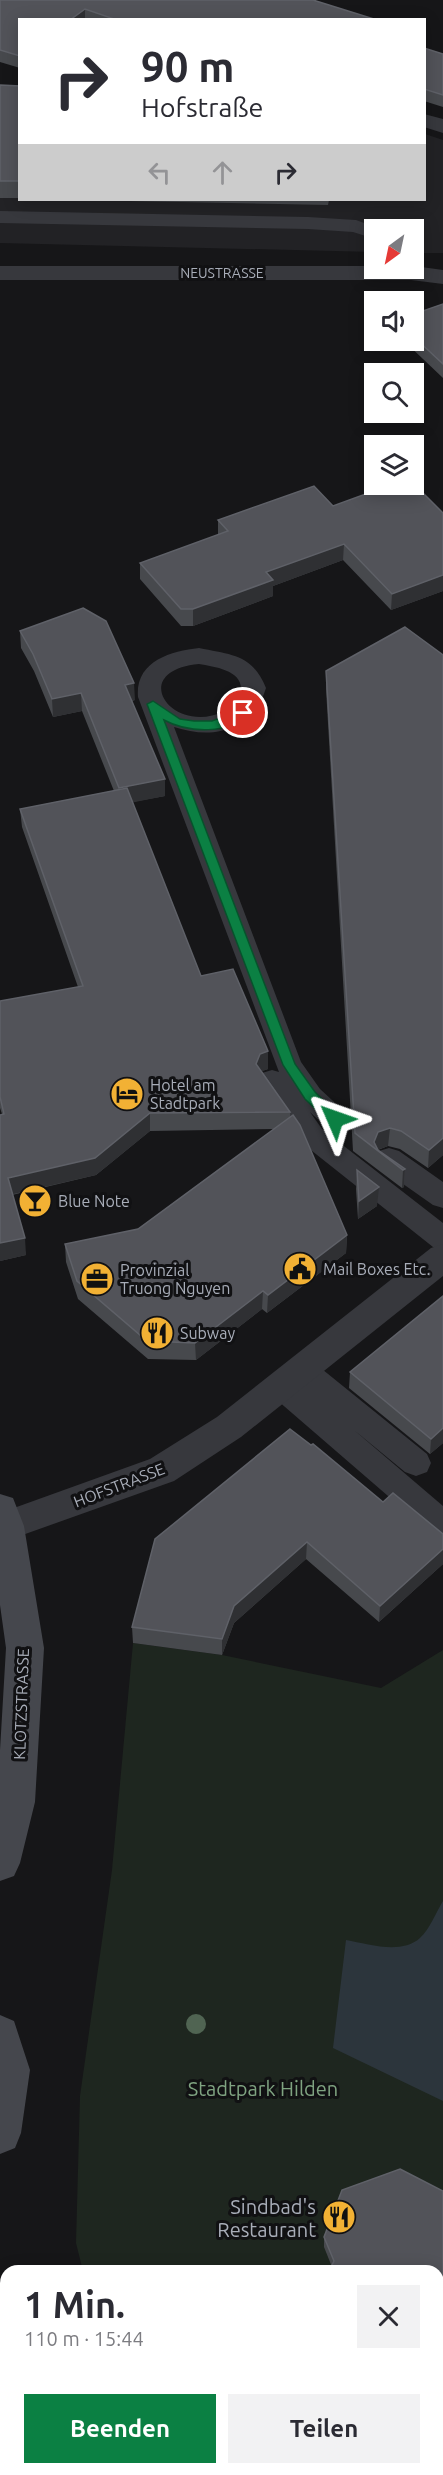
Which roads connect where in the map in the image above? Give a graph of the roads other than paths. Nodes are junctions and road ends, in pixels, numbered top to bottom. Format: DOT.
graph roads {
  1 [pos="426,121"];
  2 [pos="443,126"];
  3 [pos="0,217"];
  4 [pos="364,228"];
  5 [pos="364,271"];
  6 [pos="0,273"];
  7 [pos="424,275"];
  8 [pos="443,277"];
  9 [pos="153,704"];
  10 [pos="272,1080"];
  11 [pos="335,1119"];
  12 [pos="389,1159"];
  13 [pos="443,1197"];
  14 [pos="443,1239"];
  15 [pos="443,1257"];
  16 [pos="292,1378"];
  17 [pos="416,1463"];
  18 [pos="2,1521"];
  19 [pos="443,1525"];
  20 [pos="0,1863"];
  21 [pos="0,2035"];
  22 [pos="0,2133"];
  1 -- 2 [label="street"];
  3 -- 4 [label="lane"];
  5 -- 6 [label="street, NEUSTRASSE"];
  7 -- 8 [label="street, NEUSTRASSE"];
  9 -- 11 [label="lane"];
  10 -- 14 [label="lane"];
  12 -- 13 [label="lane"];
  15 -- 16 [label="street, HOFSTRASSE"];
  16 -- 17 [label="lane"];
  16 -- 18 [label="street, HOFSTRASSE"];
  16 -- 19 [label="lane"];
  18 -- 20 [label="main road, KLOTZSTRASSE"];
  21 -- 22 [label="main road"];
}
